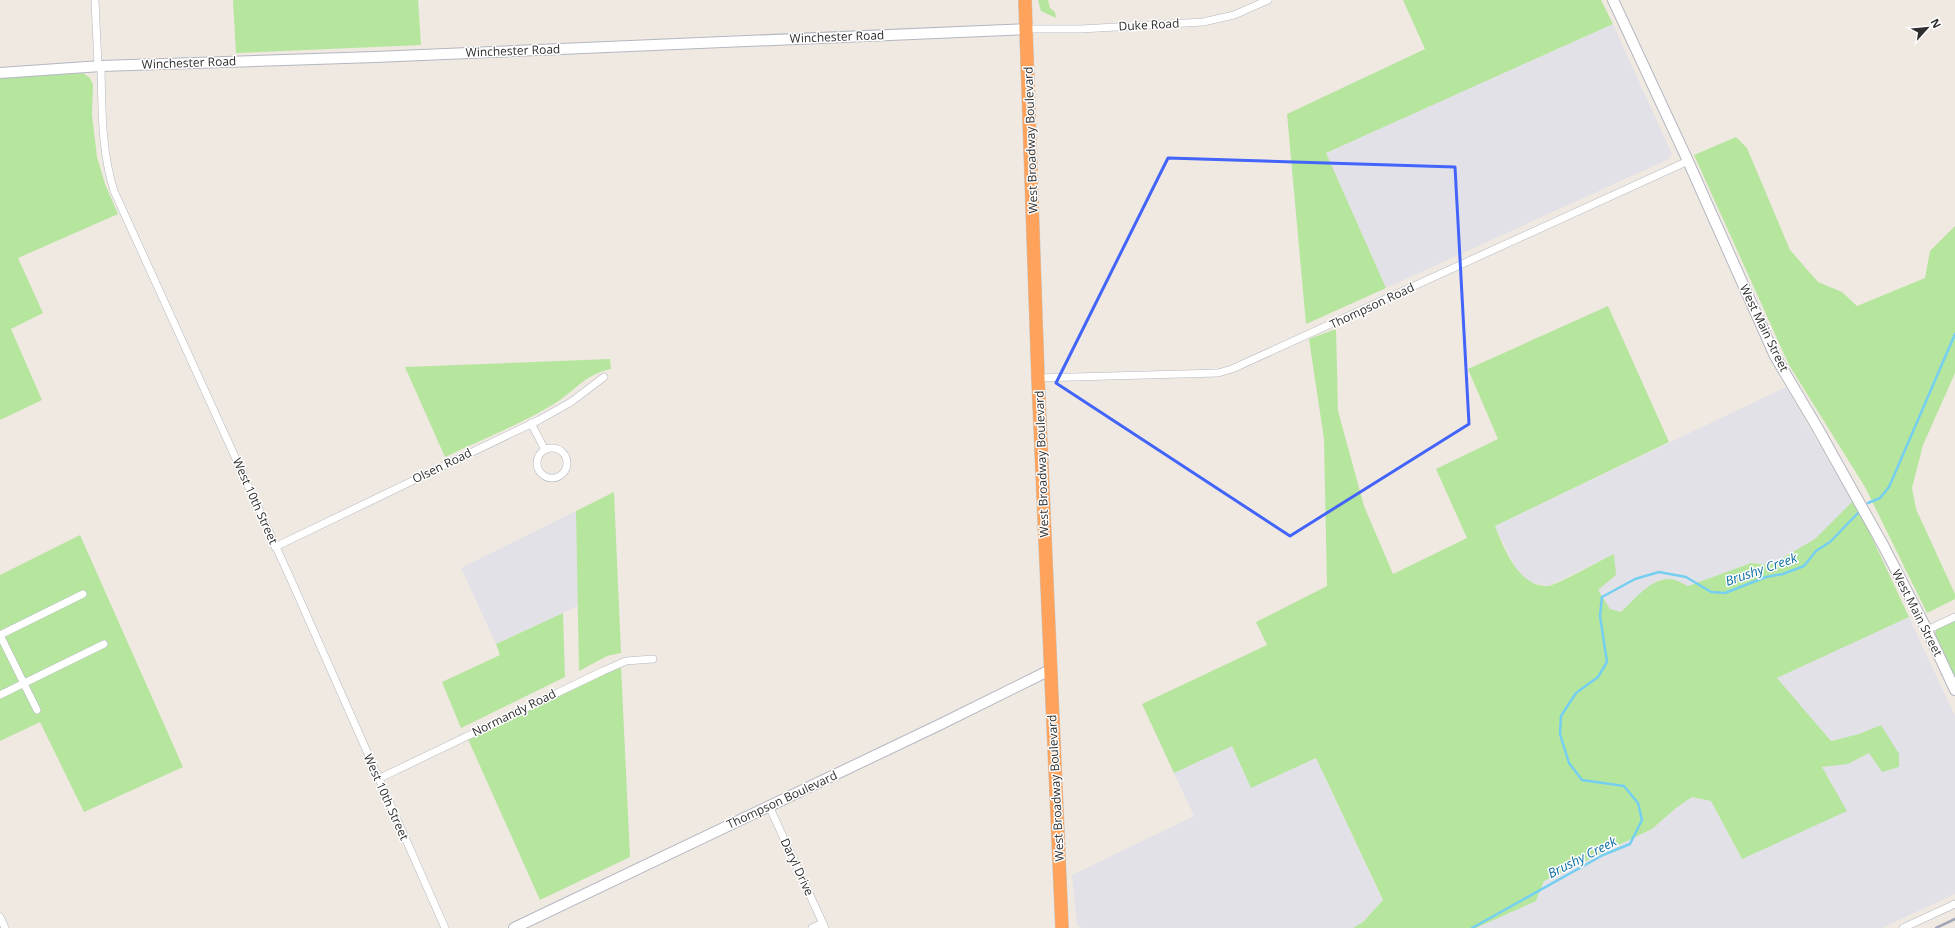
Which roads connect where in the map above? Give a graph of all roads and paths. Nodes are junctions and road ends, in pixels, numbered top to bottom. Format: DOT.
graph roads {
  1 [pos="96,0"];
  2 [pos="1025,0"];
  3 [pos="1268,0"];
  4 [pos="1613,0"];
  5 [pos="1026,29"];
  6 [pos="100,66"];
  7 [pos="0,73"];
  8 [pos="1688,161"];
  9 [pos="604,376"];
  10 [pos="1038,378"];
  11 [pos="532,423"];
  12 [pos="546,450"];
  13 [pos="275,547"];
  14 [pos="84,594"];
  15 [pos="1955,617"];
  16 [pos="1927,630"];
  17 [pos="0,635"];
  18 [pos="104,644"];
  19 [pos="653,659"];
  20 [pos="1050,670"];
  21 [pos="24,683"];
  22 [pos="1955,690"];
  23 [pos="0,695"];
  24 [pos="37,710"];
  25 [pos="378,779"];
  26 [pos="769,806"];
  27 [pos="1955,904"];
  28 [pos="0,918"];
  29 [pos="824,925"];
  30 [pos="5,928"];
  31 [pos="445,928"];
  32 [pos="514,928"];
  33 [pos="812,928"];
  34 [pos="1062,928"];
  35 [pos="1903,928"];
  1 -- 6 [label="street, West 10th Street"];
  2 -- 5 [label="highway, West Broadway Boulevard"];
  3 -- 5 [label="street, Duke Road"];
  4 -- 8 [label="main road, West Main Street"];
  5 -- 6 [label="main road, Winchester Road"];
  5 -- 10 [label="highway, West Broadway Boulevard"];
  6 -- 7 [label="main road, Winchester Road"];
  6 -- 13 [label="street, West 10th Street"];
  8 -- 10 [label="street, Thompson Road"];
  8 -- 16 [label="main road, West Main Street"];
  9 -- 11 [label="street, Olsen Road"];
  10 -- 20 [label="highway, West Broadway Boulevard"];
  11 -- 12 [label="street"];
  11 -- 13 [label="street, Olsen Road"];
  12 -- 12 [label="street"];
  13 -- 25 [label="street, West 10th Street"];
  14 -- 17 [label="street"];
  15 -- 16 [label="street"];
  16 -- 22 [label="main road, West Main Street"];
  17 -- 21 [label="street"];
  18 -- 21 [label="street"];
  19 -- 25 [label="street, Normandy Road"];
  20 -- 26 [label="main road, Thompson Boulevard"];
  20 -- 34 [label="highway, West Broadway Boulevard"];
  21 -- 23 [label="street"];
  21 -- 24 [label="street"];
  25 -- 31 [label="street, West 10th Street"];
  26 -- 29 [label="street, Daryl Drive"];
  26 -- 32 [label="main road, Thompson Boulevard"];
  27 -- 35 [label="street"];
  28 -- 30 [label="street"];
  29 -- 33 [label="street"];
}
